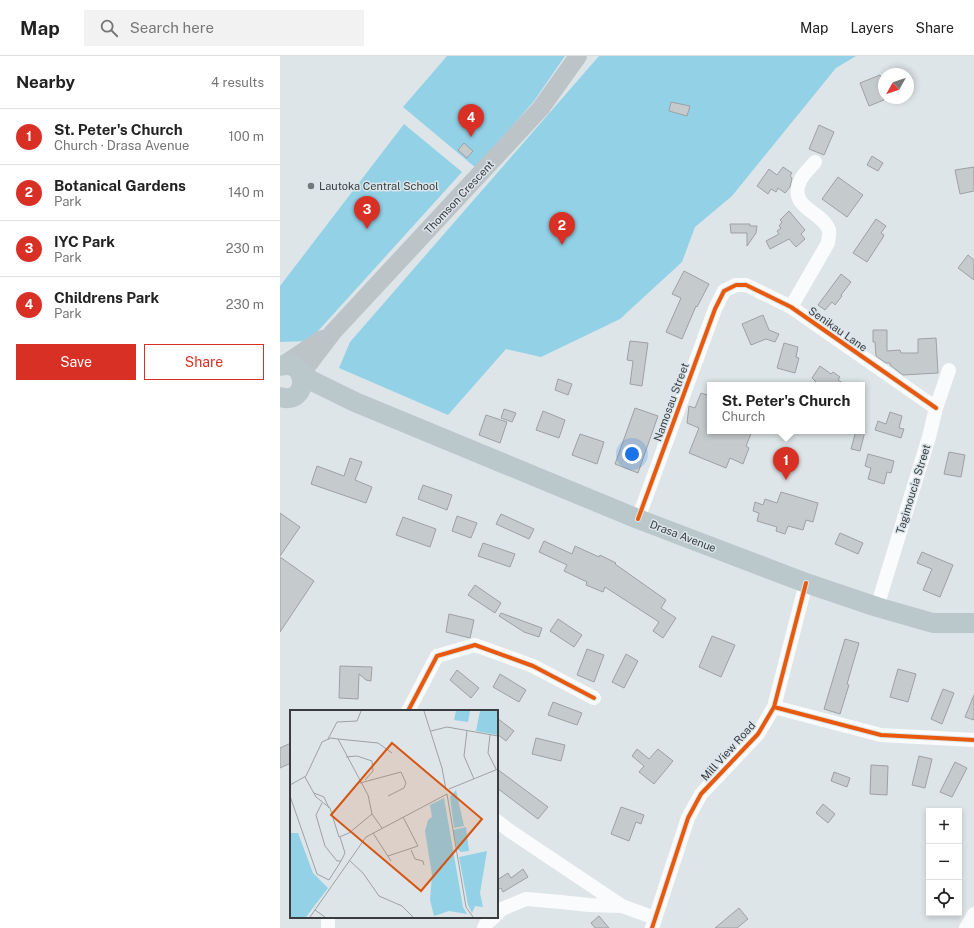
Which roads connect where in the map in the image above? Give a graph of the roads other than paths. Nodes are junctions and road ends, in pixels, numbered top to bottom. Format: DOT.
graph roads {
  1 [pos="578,56"];
  2 [pos="815,162"];
  3 [pos="724,291"];
  4 [pos="791,307"];
  5 [pos="333,332"];
  6 [pos="281,365"];
  7 [pos="949,370"];
  8 [pos="291,391"];
  9 [pos="936,408"];
  10 [pos="638,519"];
  11 [pos="806,583"];
  12 [pos="876,607"];
  13 [pos="974,623"];
  14 [pos="594,698"];
  15 [pos="774,707"];
  16 [pos="409,710"];
  17 [pos="974,740"];
  18 [pos="498,823"];
  19 [pos="622,906"];
  20 [pos="498,913"];
  21 [pos="974,914"];
  22 [pos="493,918"];
  23 [pos="653,923"];
  24 [pos="484,928"];
  25 [pos="966,928"];
  1 -- 5 [label="main road, Thomson Crescent"];
  2 -- 4 [label="street"];
  3 -- 4 [label="street, Senikau Lane"];
  3 -- 10 [label="street, Namosau Street"];
  4 -- 9 [label="street, Senikau Lane"];
  5 -- 6 [label="main road, Thomson Crescent"];
  5 -- 8 [label="main road, Thomson Crescent"];
  6 -- 8 [label="highway"];
  7 -- 9 [label="street, Tagimoucia Street"];
  8 -- 10 [label="highway, Drasa Avenue"];
  9 -- 12 [label="street, Tagimoucia Street"];
  10 -- 11 [label="highway, Drasa Avenue"];
  11 -- 12 [label="highway, Drasa Avenue"];
  11 -- 15 [label="street, Mill View Road"];
  12 -- 13 [label="highway, Drasa Avenue"];
  14 -- 16 [label="street"];
  15 -- 17 [label="street"];
  15 -- 23 [label="street, Mill View Road"];
  18 -- 19 [label="street"];
  19 -- 20 [label="street"];
  19 -- 23 [label="street"];
  21 -- 25 [label="street"];
  22 -- 24 [label="street"];
}
